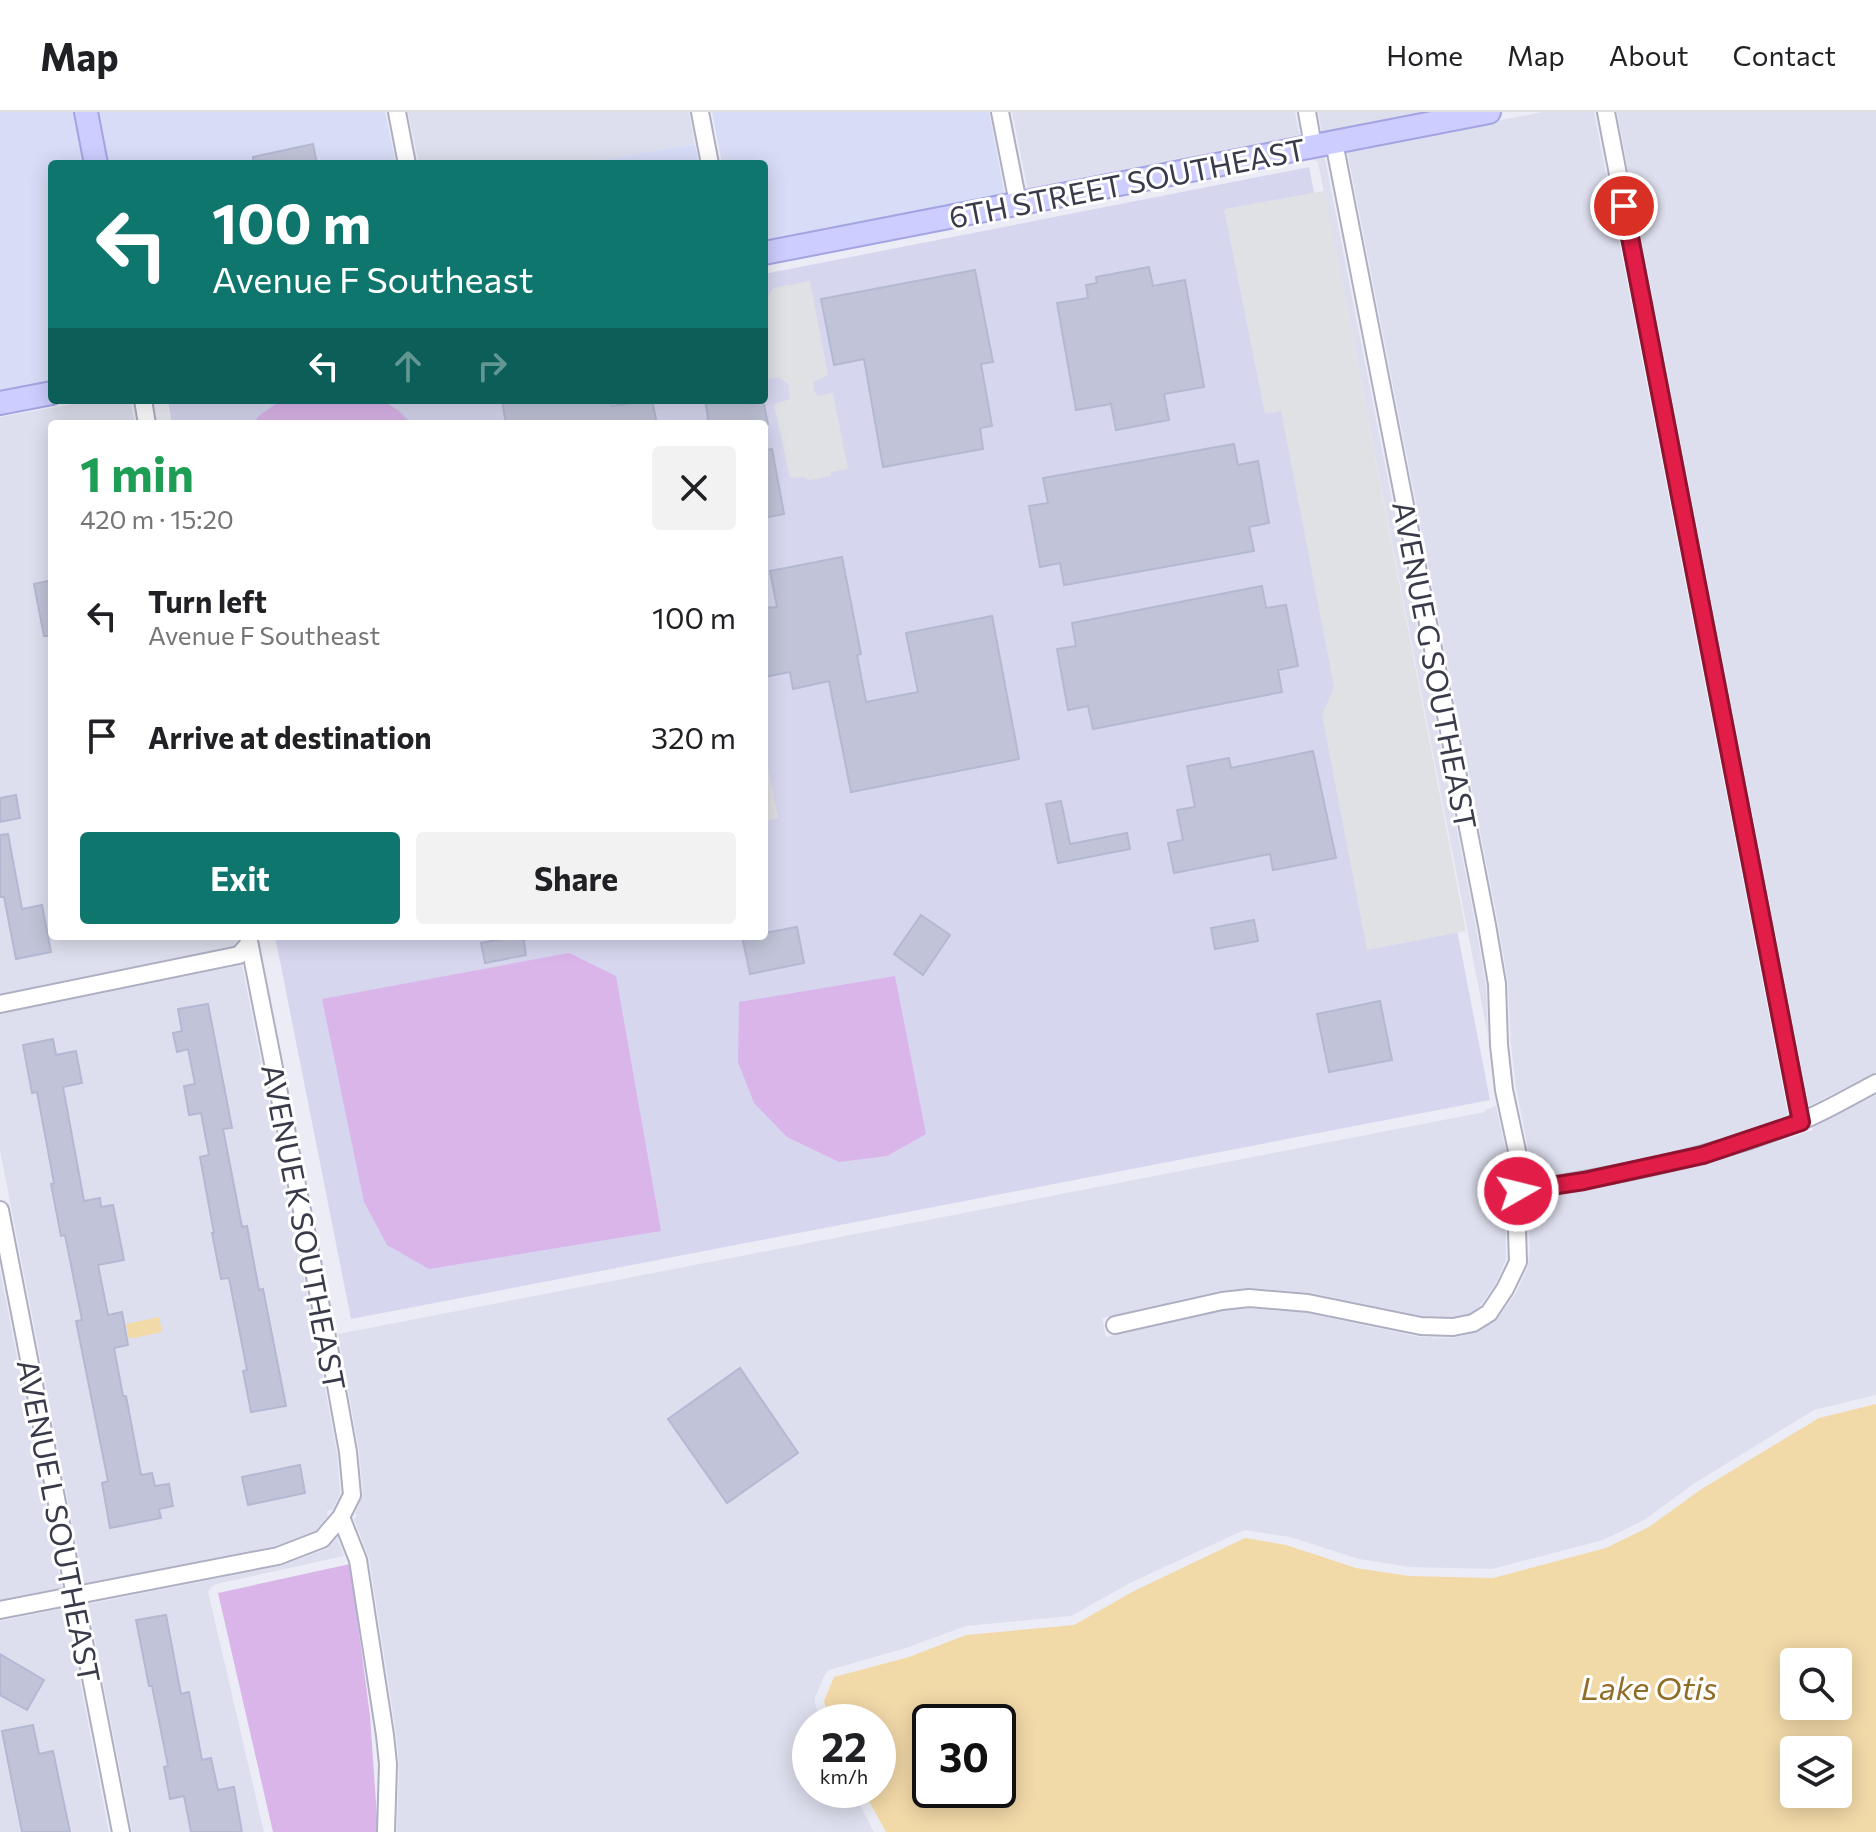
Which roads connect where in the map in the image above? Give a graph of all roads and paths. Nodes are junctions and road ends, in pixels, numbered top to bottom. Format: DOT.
graph roads {
  1 [pos="86,112"];
  2 [pos="397,112"];
  3 [pos="700,112"];
  4 [pos="1000,112"];
  5 [pos="1307,112"];
  6 [pos="1489,112"];
  7 [pos="1606,112"];
  8 [pos="1323,144"];
  9 [pos="95,160"];
  10 [pos="406,160"];
  11 [pos="709,160"];
  12 [pos="1018,203"];
  13 [pos="768,252"];
  14 [pos="48,394"];
  15 [pos="0,403"];
  16 [pos="249,940"];
  17 [pos="0,1004"];
  18 [pos="1876,1083"];
  19 [pos="1801,1122"];
  20 [pos="1518,1191"];
  21 [pos="0,1210"];
  22 [pos="1115,1325"];
  23 [pos="341,1517"];
  24 [pos="75,1596"];
  25 [pos="0,1610"];
  26 [pos="121,1832"];
  27 [pos="386,1832"];
  1 -- 9 [label="street"];
  2 -- 10 [label="street"];
  3 -- 11 [label="street"];
  4 -- 12 [label="street"];
  5 -- 8 [label="street, AVENUE G SOUTHEAST"];
  6 -- 8 [label="street, 6TH STREET SOUTHEAST"];
  7 -- 19 [label="street"];
  8 -- 12 [label="street, 6TH STREET SOUTHEAST"];
  8 -- 20 [label="street, AVENUE G SOUTHEAST"];
  12 -- 13 [label="street, 6TH STREET SOUTHEAST"];
  14 -- 15 [label="street"];
  16 -- 17 [label="street"];
  16 -- 23 [label="street, AVENUE K SOUTHEAST"];
  18 -- 19 [label="street"];
  19 -- 20 [label="street"];
  20 -- 22 [label="street, AVENUE G SOUTHEAST"];
  21 -- 24 [label="street, AVENUE L SOUTHEAST"];
  23 -- 24 [label="street"];
  23 -- 27 [label="street"];
  24 -- 25 [label="street"];
  24 -- 26 [label="street, AVENUE L SOUTHEAST"];
}
